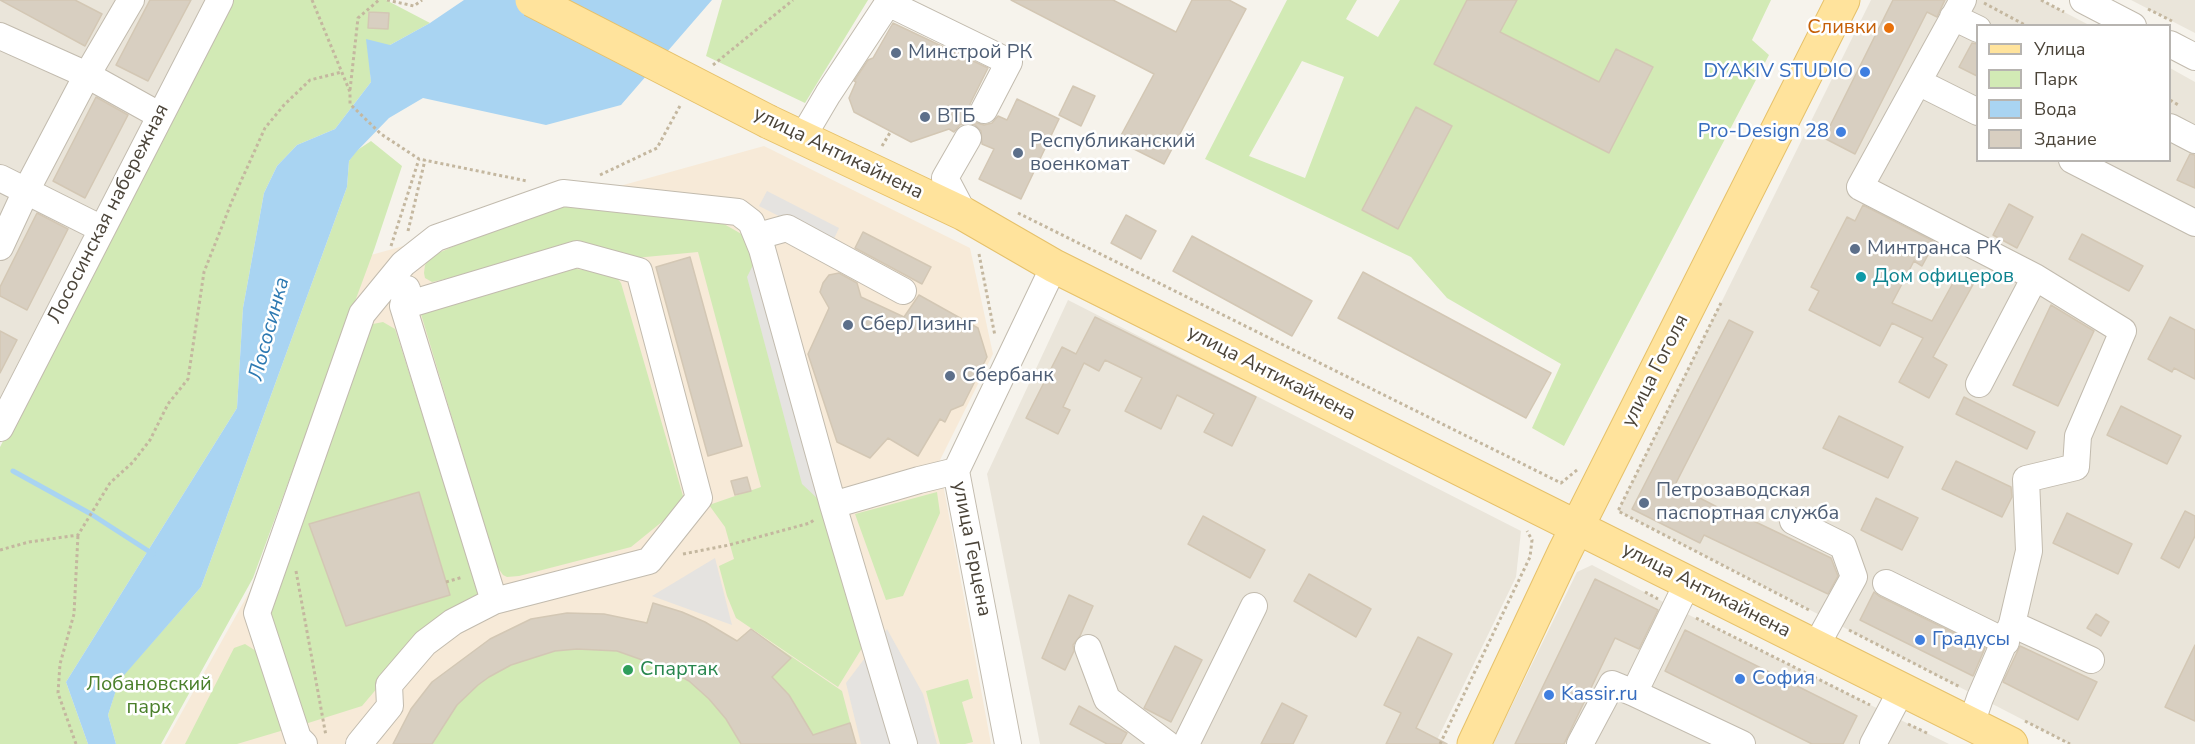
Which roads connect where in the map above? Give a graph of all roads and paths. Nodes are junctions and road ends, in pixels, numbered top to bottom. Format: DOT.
graph roads {
  1 [pos="131,0"];
  2 [pos="220,0"];
  3 [pos="312,0"];
  4 [pos="379,0"];
  5 [pos="387,0"];
  6 [pos="422,0"];
  7 [pos="532,0"];
  8 [pos="1842,0"];
  9 [pos="1979,0"];
  10 [pos="2083,0"];
  11 [pos="1958,9"];
  12 [pos="2136,15"];
  13 [pos="2023,24"];
  14 [pos="2154,24"];
  15 [pos="1976,28"];
  16 [pos="2173,34"];
  17 [pos="0,36"];
  18 [pos="2195,57"];
  19 [pos="342,72"];
  20 [pos="87,75"];
  21 [pos="1918,82"];
  22 [pos="350,92"];
  23 [pos="984,110"];
  24 [pos="1976,111"];
  25 [pos="159,115"];
  26 [pos="2171,128"];
  27 [pos="891,131"];
  28 [pos="802,138"];
  29 [pos="968,138"];
  30 [pos="2195,140"];
  31 [pos="872,144"];
  32 [pos="419,159"];
  33 [pos="425,160"];
  34 [pos="2076,162"];
  35 [pos="0,178"];
  36 [pos="26,191"];
  37 [pos="562,193"];
  38 [pos="1011,210"];
  39 [pos="964,214"];
  40 [pos="2195,223"];
  41 [pos="102,229"];
  42 [pos="758,236"];
  43 [pos="978,246"];
  44 [pos="0,247"];
  45 [pos="405,253"];
  46 [pos="1054,266"];
  47 [pos="2035,277"];
  48 [pos="903,291"];
  49 [pos="1724,298"];
  50 [pos="402,306"];
  51 [pos="996,338"];
  52 [pos="1979,384"];
  53 [pos="0,428"];
  54 [pos="962,460"];
  55 [pos="1580,468"];
  56 [pos="833,505"];
  57 [pos="1793,521"];
  58 [pos="810,523"];
  59 [pos="1577,527"];
  60 [pos="1526,529"];
  61 [pos="78,535"];
  62 [pos="0,550"];
  63 [pos="649,561"];
  64 [pos="296,571"];
  65 [pos="460,578"];
  66 [pos="446,582"];
  67 [pos="1886,583"];
  68 [pos="1644,591"];
  69 [pos="1681,595"];
  70 [pos="494,601"];
  71 [pos="1254,606"];
  72 [pos="2009,633"];
  73 [pos="1823,634"];
  74 [pos="1088,648"];
  75 [pos="2091,660"];
  76 [pos="1634,693"];
  77 [pos="1895,702"];
  78 [pos="1976,711"];
  79 [pos="2016,731"];
  80 [pos="1929,734"];
  81 [pos="76,744"];
  82 [pos="304,744"];
  83 [pos="327,744"];
  84 [pos="359,744"];
  85 [pos="904,744"];
  86 [pos="1008,744"];
  87 [pos="1167,744"];
  88 [pos="1186,744"];
  89 [pos="1440,744"];
  90 [pos="1475,744"];
  91 [pos="1580,744"];
  92 [pos="1742,744"];
  93 [pos="1873,744"];
  94 [pos="2070,744"];
  1 -- 20 [label="street"];
  2 -- 25 [label="street, Лососинская набережная"];
  3 -- 19 [label="path"];
  4 -- 22 [label="path"];
  5 -- 6 [label="path"];
  7 -- 28 [label="main road, улица Антикайнена, bridge"];
  8 -- 59 [label="main road, улица Гоголя"];
  9 -- 13 [label="path"];
  10 -- 12 [label="street"];
  11 -- 15 [label="street"];
  11 -- 21 [label="street"];
  12 -- 14 [label="path"];
  16 -- 18 [label="street"];
  17 -- 20 [label="street"];
  19 -- 22 [label="path"];
  19 -- 61 [label="path"];
  20 -- 25 [label="street"];
  20 -- 36 [label="street"];
  21 -- 24 [label="street"];
  21 -- 47 [label="street"];
  22 -- 32 [label="path"];
  23 -- 28 [label="street"];
  25 -- 41 [label="street, Лососинская набережная"];
  26 -- 30 [label="street"];
  27 -- 31 [label="path"];
  28 -- 39 [label="main road, улица Антикайнена"];
  29 -- 39 [label="street"];
  32 -- 33 [label="path"];
  32 -- 45 [label="path"];
  33 -- 37 [label="path"];
  33 -- 45 [label="path"];
  34 -- 40 [label="street"];
  35 -- 36 [label="street"];
  36 -- 41 [label="street"];
  36 -- 44 [label="street"];
  37 -- 42 [label="street"];
  37 -- 45 [label="street"];
  38 -- 55 [label="path"];
  39 -- 46 [label="main road, улица Антикайнена"];
  41 -- 53 [label="street, Лососинская набережная"];
  42 -- 48 [label="street"];
  42 -- 56 [label="street"];
  43 -- 51 [label="path"];
  45 -- 50 [label="street"];
  45 -- 82 [label="street"];
  46 -- 54 [label="street"];
  46 -- 59 [label="main road, улица Антикайнена"];
  47 -- 52 [label="street"];
  47 -- 72 [label="street"];
  49 -- 73 [label="path"];
  50 -- 63 [label="street"];
  50 -- 70 [label="street"];
  54 -- 56 [label="street"];
  54 -- 86 [label="street, улица Герцена"];
  56 -- 85 [label="street"];
  57 -- 73 [label="street"];
  58 -- 63 [label="path"];
  59 -- 69 [label="main road, улица Антикайнена"];
  59 -- 90 [label="main road, улица Гоголя"];
  60 -- 89 [label="path"];
  61 -- 62 [label="path"];
  61 -- 81 [label="path"];
  63 -- 70 [label="street"];
  64 -- 83 [label="path"];
  65 -- 66 [label="path"];
  67 -- 72 [label="street"];
  68 -- 69 [label="path"];
  69 -- 73 [label="main road, улица Антикайнена"];
  69 -- 76 [label="street"];
  69 -- 77 [label="path"];
  70 -- 84 [label="street"];
  71 -- 88 [label="street"];
  72 -- 75 [label="street"];
  72 -- 78 [label="street"];
  73 -- 77 [label="main road, улица Антикайнена"];
  73 -- 78 [label="path"];
  74 -- 87 [label="street"];
  76 -- 91 [label="street"];
  76 -- 92 [label="street"];
  77 -- 78 [label="main road, улица Антикайнена"];
  77 -- 80 [label="path"];
  77 -- 93 [label="street"];
  78 -- 79 [label="main road, улица Антикайнена"];
  79 -- 94 [label="path"];
}
